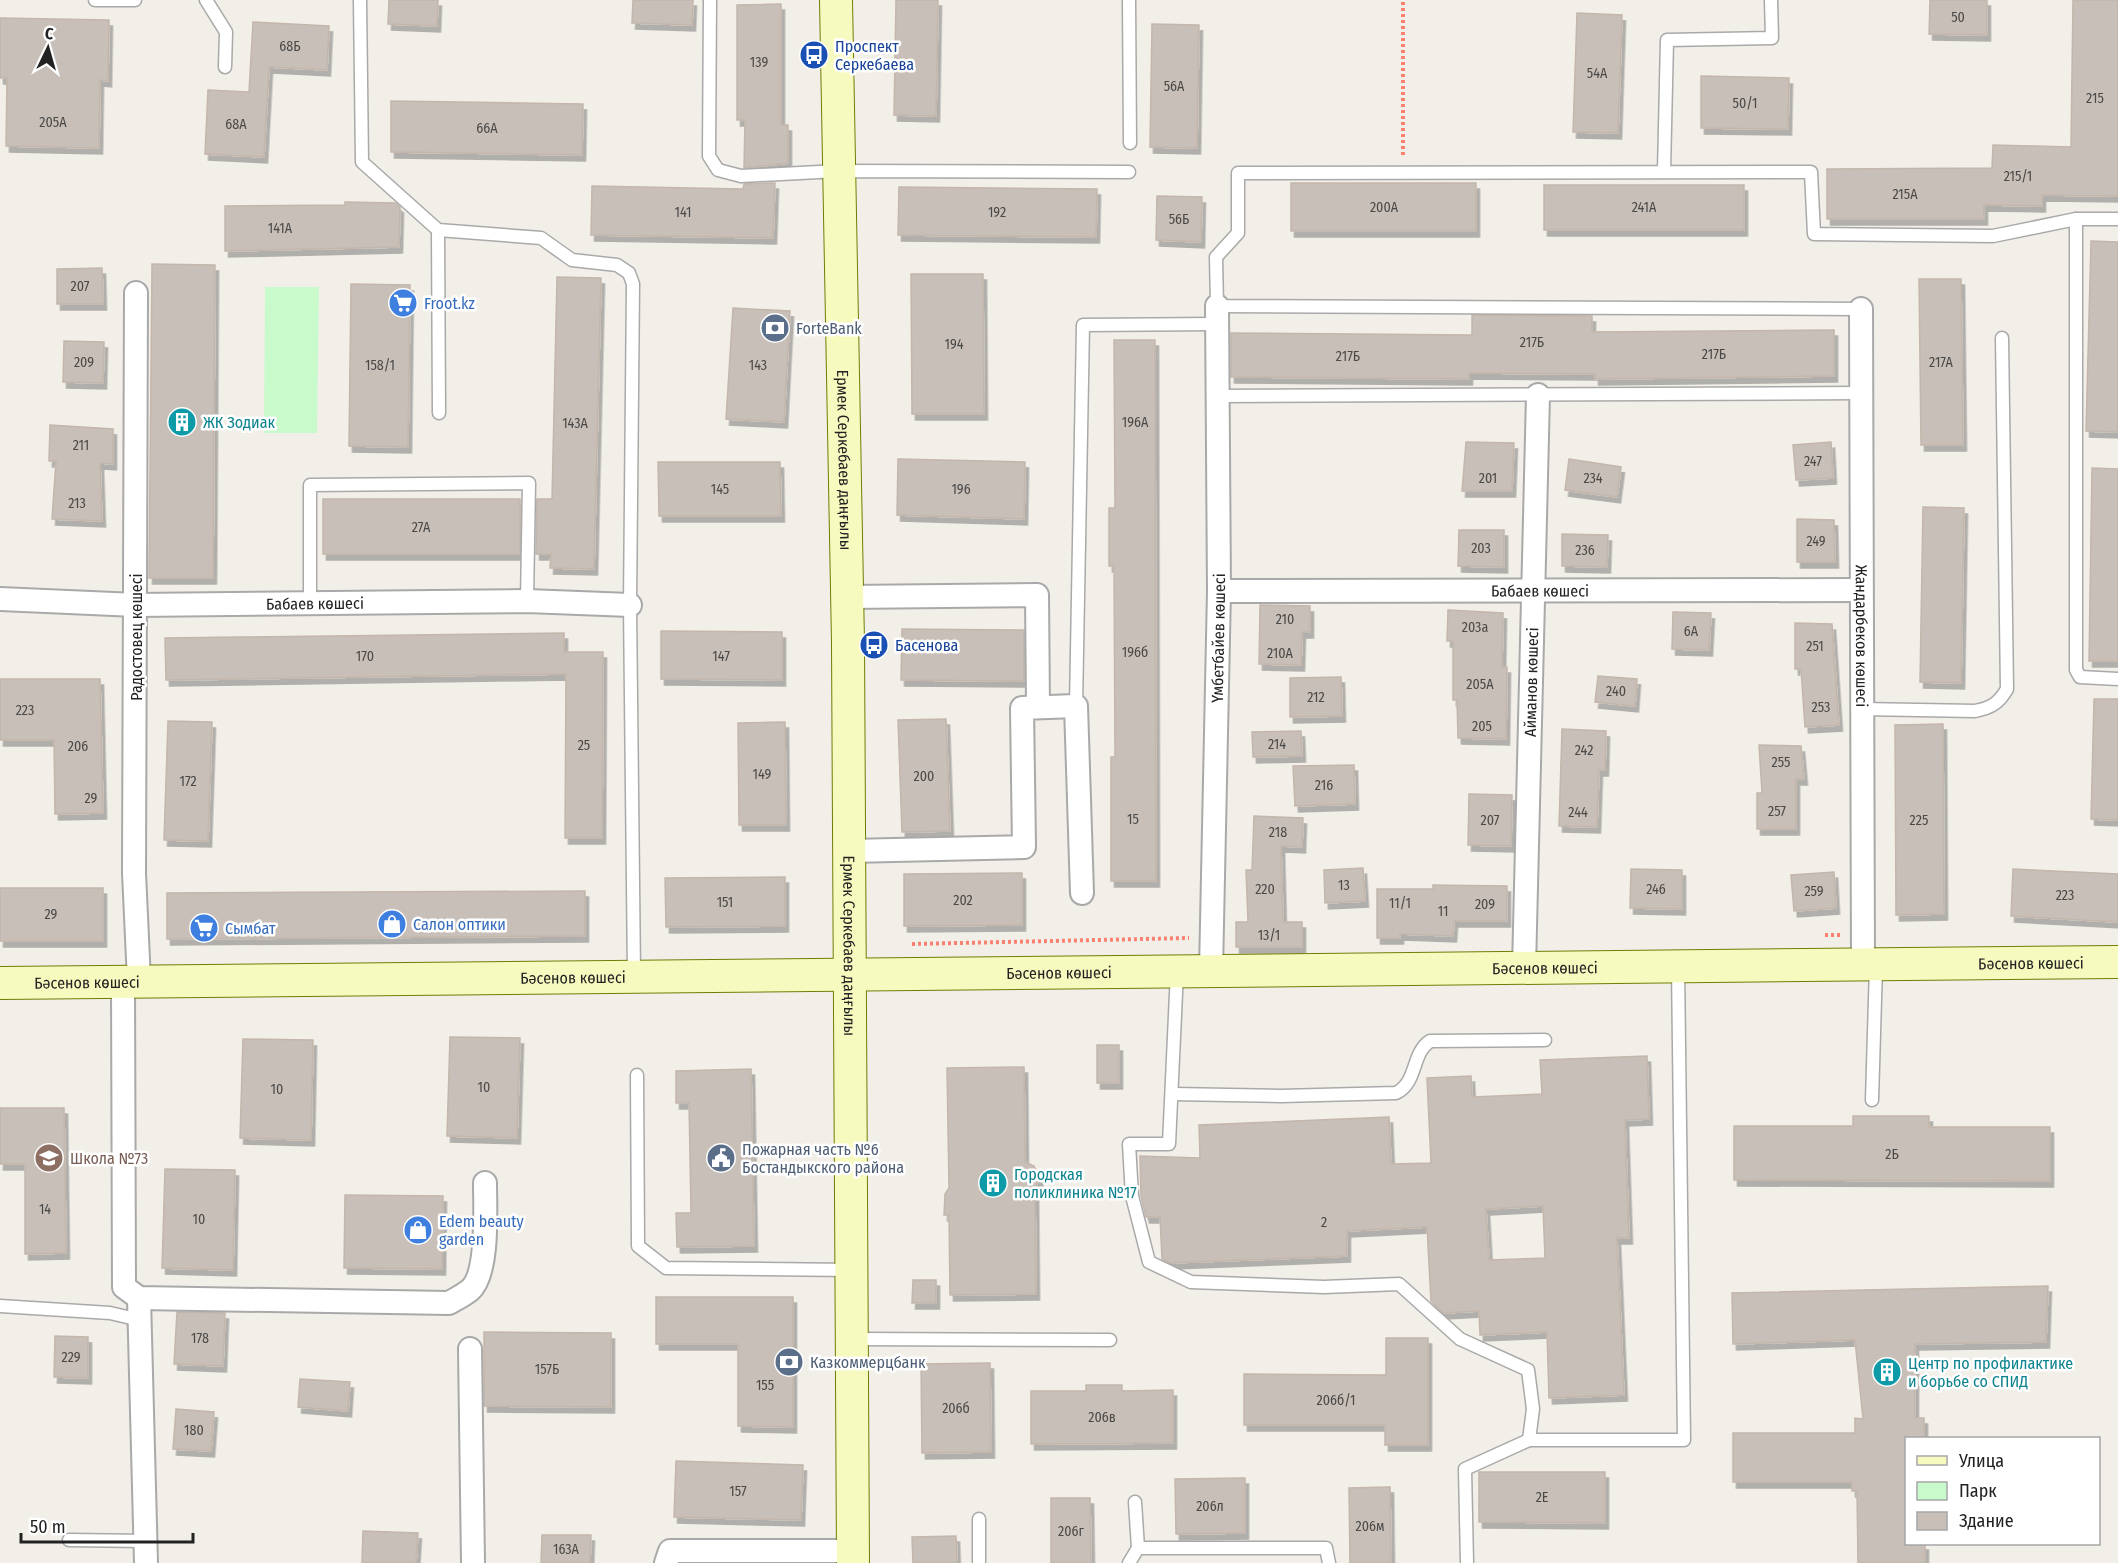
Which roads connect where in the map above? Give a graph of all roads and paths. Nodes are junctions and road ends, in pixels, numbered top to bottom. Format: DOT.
graph roads {
  1 [pos="94,0"];
  2 [pos="135,0"];
  3 [pos="206,0"];
  4 [pos="360,0"];
  5 [pos="710,0"];
  6 [pos="836,0"];
  7 [pos="1129,0"];
  8 [pos="1403,0"];
  9 [pos="1771,0"];
  10 [pos="225,67"];
  11 [pos="1130,143"];
  12 [pos="838,171"];
  13 [pos="1403,171"];
  14 [pos="1664,171"];
  15 [pos="1129,172"];
  16 [pos="2076,219"];
  17 [pos="2118,219"];
  18 [pos="438,230"];
  19 [pos="136,293"];
  20 [pos="1861,309"];
  21 [pos="1217,315"];
  22 [pos="2002,338"];
  23 [pos="1861,393"];
  24 [pos="1538,395"];
  25 [pos="1218,396"];
  26 [pos="439,413"];
  27 [pos="1535,590"];
  28 [pos="1860,590"];
  29 [pos="1219,591"];
  30 [pos="847,597"];
  31 [pos="0,599"];
  32 [pos="527,601"];
  33 [pos="310,602"];
  34 [pos="136,605"];
  35 [pos="630,605"];
  36 [pos="2118,679"];
  37 [pos="1076,706"];
  38 [pos="1038,707"];
  39 [pos="1861,709"];
  40 [pos="849,851"];
  41 [pos="1082,893"];
  42 [pos="1211,937"];
  43 [pos="907,945"];
  44 [pos="2118,962"];
  45 [pos="1870,964"];
  46 [pos="1678,966"];
  47 [pos="1524,968"];
  48 [pos="1177,971"];
  49 [pos="1211,971"];
  50 [pos="850,975"];
  51 [pos="634,977"];
  52 [pos="131,982"];
  53 [pos="0,983"];
  54 [pos="1545,1040"];
  55 [pos="637,1075"];
  56 [pos="1173,1094"];
  57 [pos="1872,1100"];
  58 [pos="485,1183"];
  59 [pos="852,1270"];
  60 [pos="0,1306"];
  61 [pos="140,1309"];
  62 [pos="852,1339"];
  63 [pos="1110,1340"];
  64 [pos="470,1349"];
  65 [pos="1529,1440"];
  66 [pos="1135,1502"];
  67 [pos="979,1520"];
  68 [pos="69,1540"];
  69 [pos="1138,1548"];
  70 [pos="146,1552"];
  71 [pos="742,1557"];
  72 [pos="853,1557"];
  73 [pos="473,1563"];
  74 [pos="666,1563"];
  75 [pos="979,1563"];
  76 [pos="1129,1563"];
  77 [pos="1329,1563"];
  78 [pos="1467,1563"];
  1 -- 2 [label="lane"];
  3 -- 10 [label="lane"];
  4 -- 18 [label="lane"];
  5 -- 12 [label="lane"];
  6 -- 12 [label="street, Ермек Серкебаев даңғылы"];
  7 -- 11 [label="lane"];
  8 -- 13 [label="path"];
  9 -- 14 [label="lane"];
  12 -- 15 [label="lane"];
  12 -- 30 [label="street, Ермек Серкебаев даңғылы"];
  13 -- 14 [label="lane"];
  13 -- 21 [label="lane"];
  14 -- 16 [label="lane"];
  16 -- 17 [label="lane"];
  16 -- 36 [label="lane"];
  18 -- 26 [label="lane"];
  18 -- 35 [label="lane"];
  19 -- 34 [label="street, Радостовец көшесі"];
  20 -- 21 [label="lane"];
  20 -- 23 [label="street, Жандарбеков көшесі"];
  21 -- 25 [label="street, Үмбетбайев көшесі"];
  21 -- 37 [label="lane"];
  22 -- 39 [label="lane"];
  23 -- 24 [label="lane"];
  23 -- 28 [label="street, Жандарбеков көшесі"];
  24 -- 25 [label="lane"];
  24 -- 27 [label="street, Айманов көшесі"];
  25 -- 29 [label="street, Үмбетбайев көшесі"];
  27 -- 28 [label="street, Бабаев көшесі"];
  27 -- 29 [label="street, Бабаев көшесі"];
  27 -- 47 [label="street, Айманов көшесі"];
  28 -- 39 [label="street, Жандарбеков көшесі"];
  29 -- 42 [label="street, Үмбетбайев көшесі"];
  30 -- 38 [label="street"];
  30 -- 40 [label="street, Ермек Серкебаев даңғылы"];
  31 -- 34 [label="street, Бабаев көшесі"];
  32 -- 33 [label="street, Бабаев көшесі"];
  32 -- 33 [label="lane"];
  32 -- 35 [label="street, Бабаев көшесі"];
  33 -- 34 [label="street, Бабаев көшесі"];
  34 -- 52 [label="street, Радостовец көшесі"];
  35 -- 51 [label="lane"];
  37 -- 38 [label="street"];
  37 -- 41 [label="street"];
  38 -- 40 [label="street"];
  39 -- 45 [label="street, Жандарбеков көшесі"];
  40 -- 50 [label="street, Ермек Серкебаев даңғылы"];
  42 -- 43 [label="path"];
  42 -- 49 [label="street, Үмбетбайев көшесі"];
  44 -- 45 [label="street, Бәсенов көшесі"];
  45 -- 46 [label="street, Бәсенов көшесі"];
  45 -- 57 [label="lane"];
  46 -- 47 [label="street, Бәсенов көшесі"];
  46 -- 65 [label="lane"];
  47 -- 49 [label="street, Бәсенов көшесі"];
  48 -- 49 [label="street, Бәсенов көшесі"];
  48 -- 50 [label="street, Бәсенов көшесі"];
  48 -- 56 [label="lane"];
  50 -- 51 [label="street, Бәсенов көшесі"];
  50 -- 59 [label="street, Ермек Серкебаев даңғылы"];
  51 -- 52 [label="street, Бәсенов көшесі"];
  52 -- 53 [label="street, Бәсенов көшесі"];
  52 -- 61 [label="street, Радостовец көшесі"];
  54 -- 56 [label="lane"];
  55 -- 59 [label="lane"];
  56 -- 65 [label="lane"];
  58 -- 61 [label="street"];
  59 -- 62 [label="street, Ермек Серкебаев даңғылы"];
  60 -- 61 [label="lane"];
  61 -- 70 [label="street"];
  62 -- 63 [label="lane"];
  62 -- 72 [label="street, Ермек Серкебаев даңғылы"];
  64 -- 73 [label="street"];
  65 -- 78 [label="lane"];
  66 -- 69 [label="lane"];
  67 -- 75 [label="lane"];
  68 -- 70 [label="lane"];
  69 -- 76 [label="lane"];
  69 -- 77 [label="lane"];
  71 -- 72 [label="street"];
  71 -- 74 [label="street"];
}
